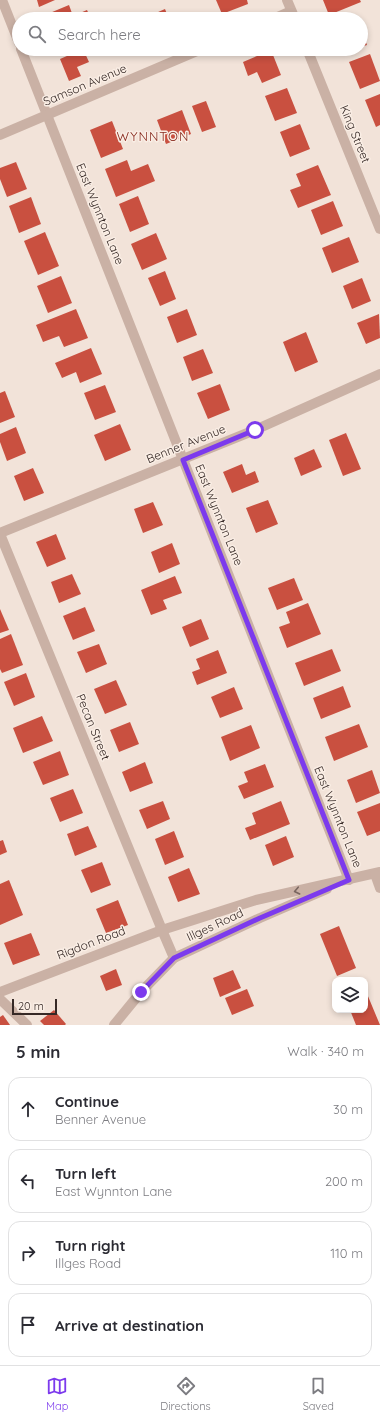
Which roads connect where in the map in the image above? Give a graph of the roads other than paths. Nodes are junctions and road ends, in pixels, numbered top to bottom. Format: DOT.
graph roads {
  1 [pos="2,0"];
  2 [pos="287,0"];
  3 [pos="292,12"];
  4 [pos="12,25"];
  5 [pos="24,56"];
  6 [pos="186,56"];
  7 [pos="310,56"];
  8 [pos="47,115"];
  9 [pos="0,135"];
  10 [pos="380,230"];
  11 [pos="380,374"];
  12 [pos="183,460"];
  13 [pos="0,534"];
  14 [pos="377,873"];
  15 [pos="349,880"];
  16 [pos="380,888"];
  17 [pos="162,930"];
  18 [pos="174,958"];
  19 [pos="0,992"];
  20 [pos="0,999"];
  21 [pos="27,1025"];
  22 [pos="114,1025"];
  1 -- 4 [label="street"];
  2 -- 3 [label="street"];
  5 -- 8 [label="street, East Wynnton Lane"];
  6 -- 8 [label="street, Samson Avenue"];
  7 -- 10 [label="street, King Street"];
  8 -- 9 [label="street, Samson Avenue"];
  8 -- 12 [label="street, East Wynnton Lane"];
  11 -- 12 [label="street, Benner Avenue"];
  12 -- 13 [label="street, Benner Avenue"];
  12 -- 15 [label="street, East Wynnton Lane"];
  13 -- 17 [label="street, Pecan Street"];
  14 -- 15 [label="street"];
  14 -- 16 [label="street"];
  15 -- 17 [label="street, Rigdon Road, one-way"];
  15 -- 18 [label="street, Illges Road"];
  17 -- 18 [label="street"];
  17 -- 19 [label="street, Rigdon Road"];
  18 -- 22 [label="street, Illges Road"];
  20 -- 21 [label="street"];
}
